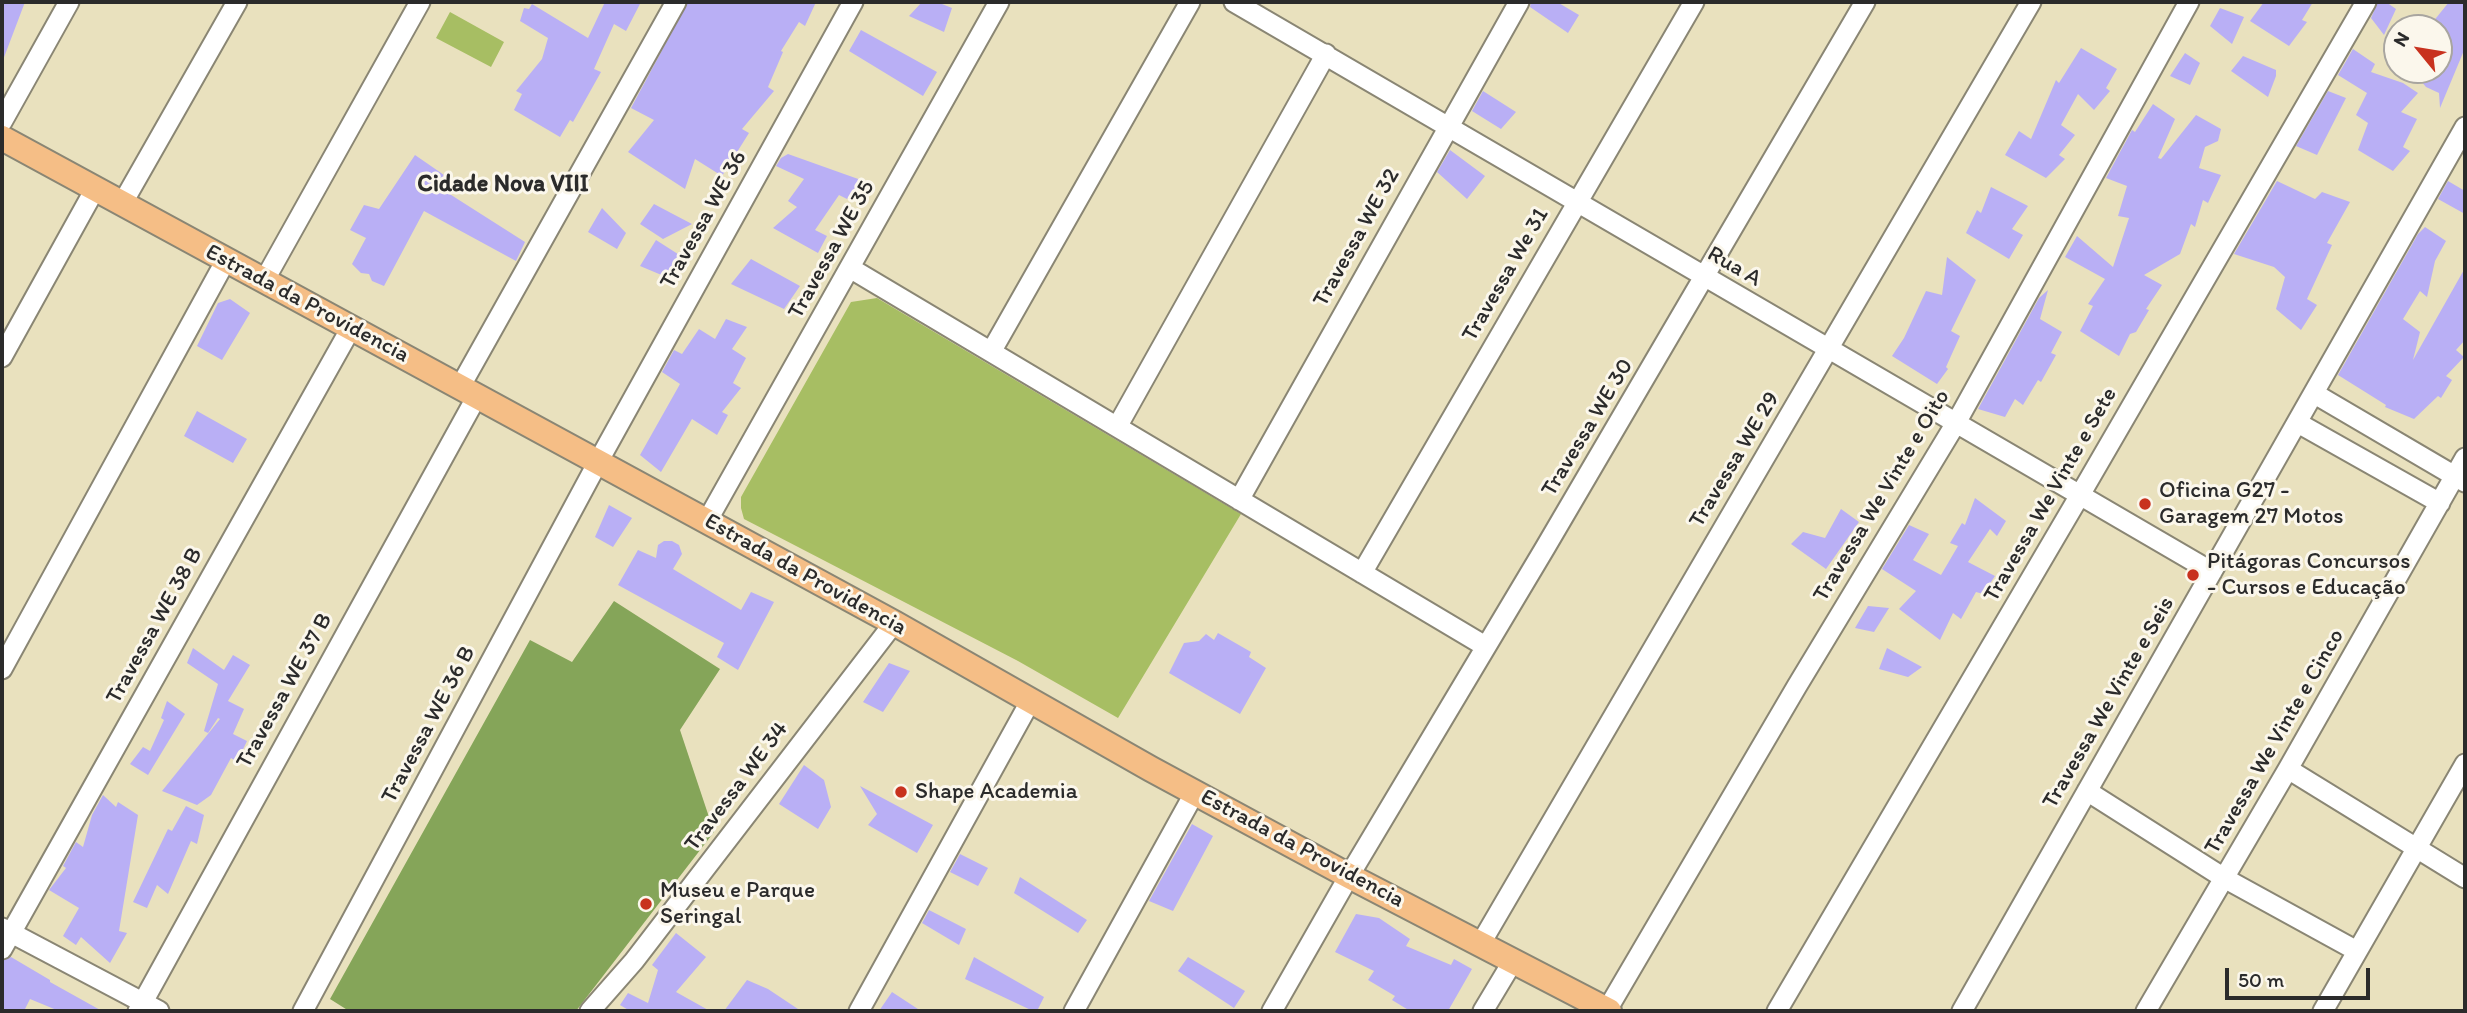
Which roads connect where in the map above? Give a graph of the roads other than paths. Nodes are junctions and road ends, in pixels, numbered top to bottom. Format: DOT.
graph roads {
  1 [pos="69,2"];
  2 [pos="237,2"];
  3 [pos="420,2"];
  4 [pos="676,2"];
  5 [pos="853,2"];
  6 [pos="999,2"];
  7 [pos="1190,2"];
  8 [pos="1234,2"];
  9 [pos="1519,2"];
  10 [pos="1694,2"];
  11 [pos="1865,2"];
  12 [pos="2031,2"];
  13 [pos="2189,2"];
  14 [pos="2366,2"];
  15 [pos="1326,54"];
  16 [pos="2,122"];
  17 [pos="1447,128"];
  18 [pos="2463,136"];
  19 [pos="2,138"];
  20 [pos="95,189"];
  21 [pos="1577,201"];
  22 [pos="122,204"];
  23 [pos="226,260"];
  24 [pos="850,268"];
  25 [pos="1705,278"];
  26 [pos="264,281"];
  27 [pos="351,328"];
  28 [pos="1829,350"];
  29 [pos="991,352"];
  30 [pos="2,357"];
  31 [pos="469,391"];
  32 [pos="2315,394"];
  33 [pos="1956,423"];
  34 [pos="2298,423"];
  35 [pos="1117,427"];
  36 [pos="2465,458"];
  37 [pos="598,462"];
  38 [pos="2460,480"];
  39 [pos="2080,495"];
  40 [pos="1238,500"];
  41 [pos="2440,503"];
  42 [pos="707,521"];
  43 [pos="2212,572"];
  44 [pos="1362,573"];
  45 [pos="894,623"];
  46 [pos="1485,646"];
  47 [pos="2,669"];
  48 [pos="1031,700"];
  49 [pos="2465,764"];
  50 [pos="2288,769"];
  51 [pos="2087,791"];
  52 [pos="1195,792"];
  53 [pos="2416,849"];
  54 [pos="1349,876"];
  55 [pos="2224,878"];
  56 [pos="2465,878"];
  57 [pos="5,936"];
  58 [pos="1480,943"];
  59 [pos="2357,951"];
  60 [pos="1513,961"];
  61 [pos="147,1008"];
  62 [pos="303,1011"];
  63 [pos="590,1011"];
  64 [pos="859,1011"];
  65 [pos="1074,1011"];
  66 [pos="1272,1011"];
  67 [pos="1483,1011"];
  68 [pos="1608,1011"];
  69 [pos="1777,1011"];
  70 [pos="1962,1011"];
  71 [pos="2146,1011"];
  72 [pos="2323,1011"];
  1 -- 16 [label="street"];
  2 -- 22 [label="street"];
  3 -- 26 [label="street"];
  4 -- 31 [label="street, Travessa WE 37 B"];
  5 -- 37 [label="street, Travessa WE 36"];
  6 -- 24 [label="street, Travessa WE 35"];
  7 -- 29 [label="street"];
  8 -- 15 [label="street, Rua A"];
  9 -- 17 [label="street, Travessa WE 32"];
  10 -- 21 [label="street, Travessa We 31"];
  11 -- 25 [label="street, Travessa WE 30"];
  12 -- 28 [label="street, Travessa WE 29"];
  13 -- 33 [label="street, Travessa We Vinte e Oito"];
  14 -- 39 [label="street, Travessa We Vinte e Sete"];
  15 -- 17 [label="street, Rua A"];
  15 -- 35 [label="street"];
  17 -- 21 [label="street, Rua A"];
  17 -- 40 [label="street, Travessa WE 32"];
  18 -- 32 [label="street, Travessa We Vinte e Seis"];
  19 -- 20 [label="main road, Estrada da Providencia"];
  20 -- 22 [label="main road, Estrada da Providencia"];
  20 -- 30 [label="street"];
  21 -- 25 [label="street, Rua A"];
  21 -- 44 [label="street, Travessa We 31"];
  22 -- 23 [label="main road, Estrada da Providencia"];
  23 -- 26 [label="main road, Estrada da Providencia"];
  23 -- 47 [label="street"];
  24 -- 29 [label="street"];
  24 -- 42 [label="street, Travessa WE 35"];
  25 -- 28 [label="street, Rua A"];
  25 -- 46 [label="street, Travessa WE 30"];
  26 -- 27 [label="main road, Estrada da Providencia"];
  27 -- 31 [label="main road, Estrada da Providencia"];
  27 -- 57 [label="street, Travessa WE 38 B"];
  28 -- 33 [label="street, Rua A"];
  28 -- 58 [label="street, Travessa WE 29"];
  29 -- 35 [label="street"];
  31 -- 37 [label="main road, Estrada da Providencia"];
  31 -- 61 [label="street, Travessa WE 37 B"];
  32 -- 34 [label="street, Travessa We Vinte e Seis"];
  32 -- 38 [label="street"];
  33 -- 39 [label="street, Rua A"];
  33 -- 68 [label="street, Travessa We Vinte e Oito"];
  34 -- 41 [label="street"];
  34 -- 43 [label="street, Travessa We Vinte e Seis"];
  35 -- 40 [label="street"];
  36 -- 38 [label="street, Travessa We Vinte e Cinco"];
  37 -- 42 [label="main road, Estrada da Providencia"];
  37 -- 62 [label="street, Travessa WE 36 B"];
  38 -- 41 [label="street, Travessa We Vinte e Cinco"];
  39 -- 43 [label="street, Rua A"];
  39 -- 69 [label="street, Travessa We Vinte e Sete"];
  40 -- 44 [label="street"];
  41 -- 50 [label="street, Travessa We Vinte e Cinco"];
  42 -- 45 [label="main road, Estrada da Providencia"];
  43 -- 51 [label="street, Travessa We Vinte e Seis"];
  44 -- 46 [label="street"];
  45 -- 48 [label="main road, Estrada da Providencia"];
  45 -- 63 [label="street, Travessa WE 34"];
  46 -- 54 [label="street, Travessa WE 30"];
  48 -- 52 [label="main road, Estrada da Providencia"];
  48 -- 64 [label="street"];
  49 -- 53 [label="street"];
  50 -- 53 [label="street"];
  50 -- 55 [label="street, Travessa We Vinte e Cinco"];
  51 -- 55 [label="street"];
  51 -- 70 [label="street, Travessa We Vinte e Seis"];
  52 -- 54 [label="main road, Estrada da Providencia"];
  52 -- 65 [label="street"];
  53 -- 56 [label="street"];
  53 -- 59 [label="street"];
  54 -- 58 [label="main road, Estrada da Providencia"];
  54 -- 66 [label="street, Travessa WE 30"];
  55 -- 59 [label="street"];
  55 -- 71 [label="street, Travessa We Vinte e Cinco"];
  57 -- 61 [label="street"];
  58 -- 60 [label="main road, Estrada da Providencia"];
  59 -- 72 [label="street"];
  60 -- 67 [label="street"];
  60 -- 68 [label="main road, Estrada da Providencia"];
}
